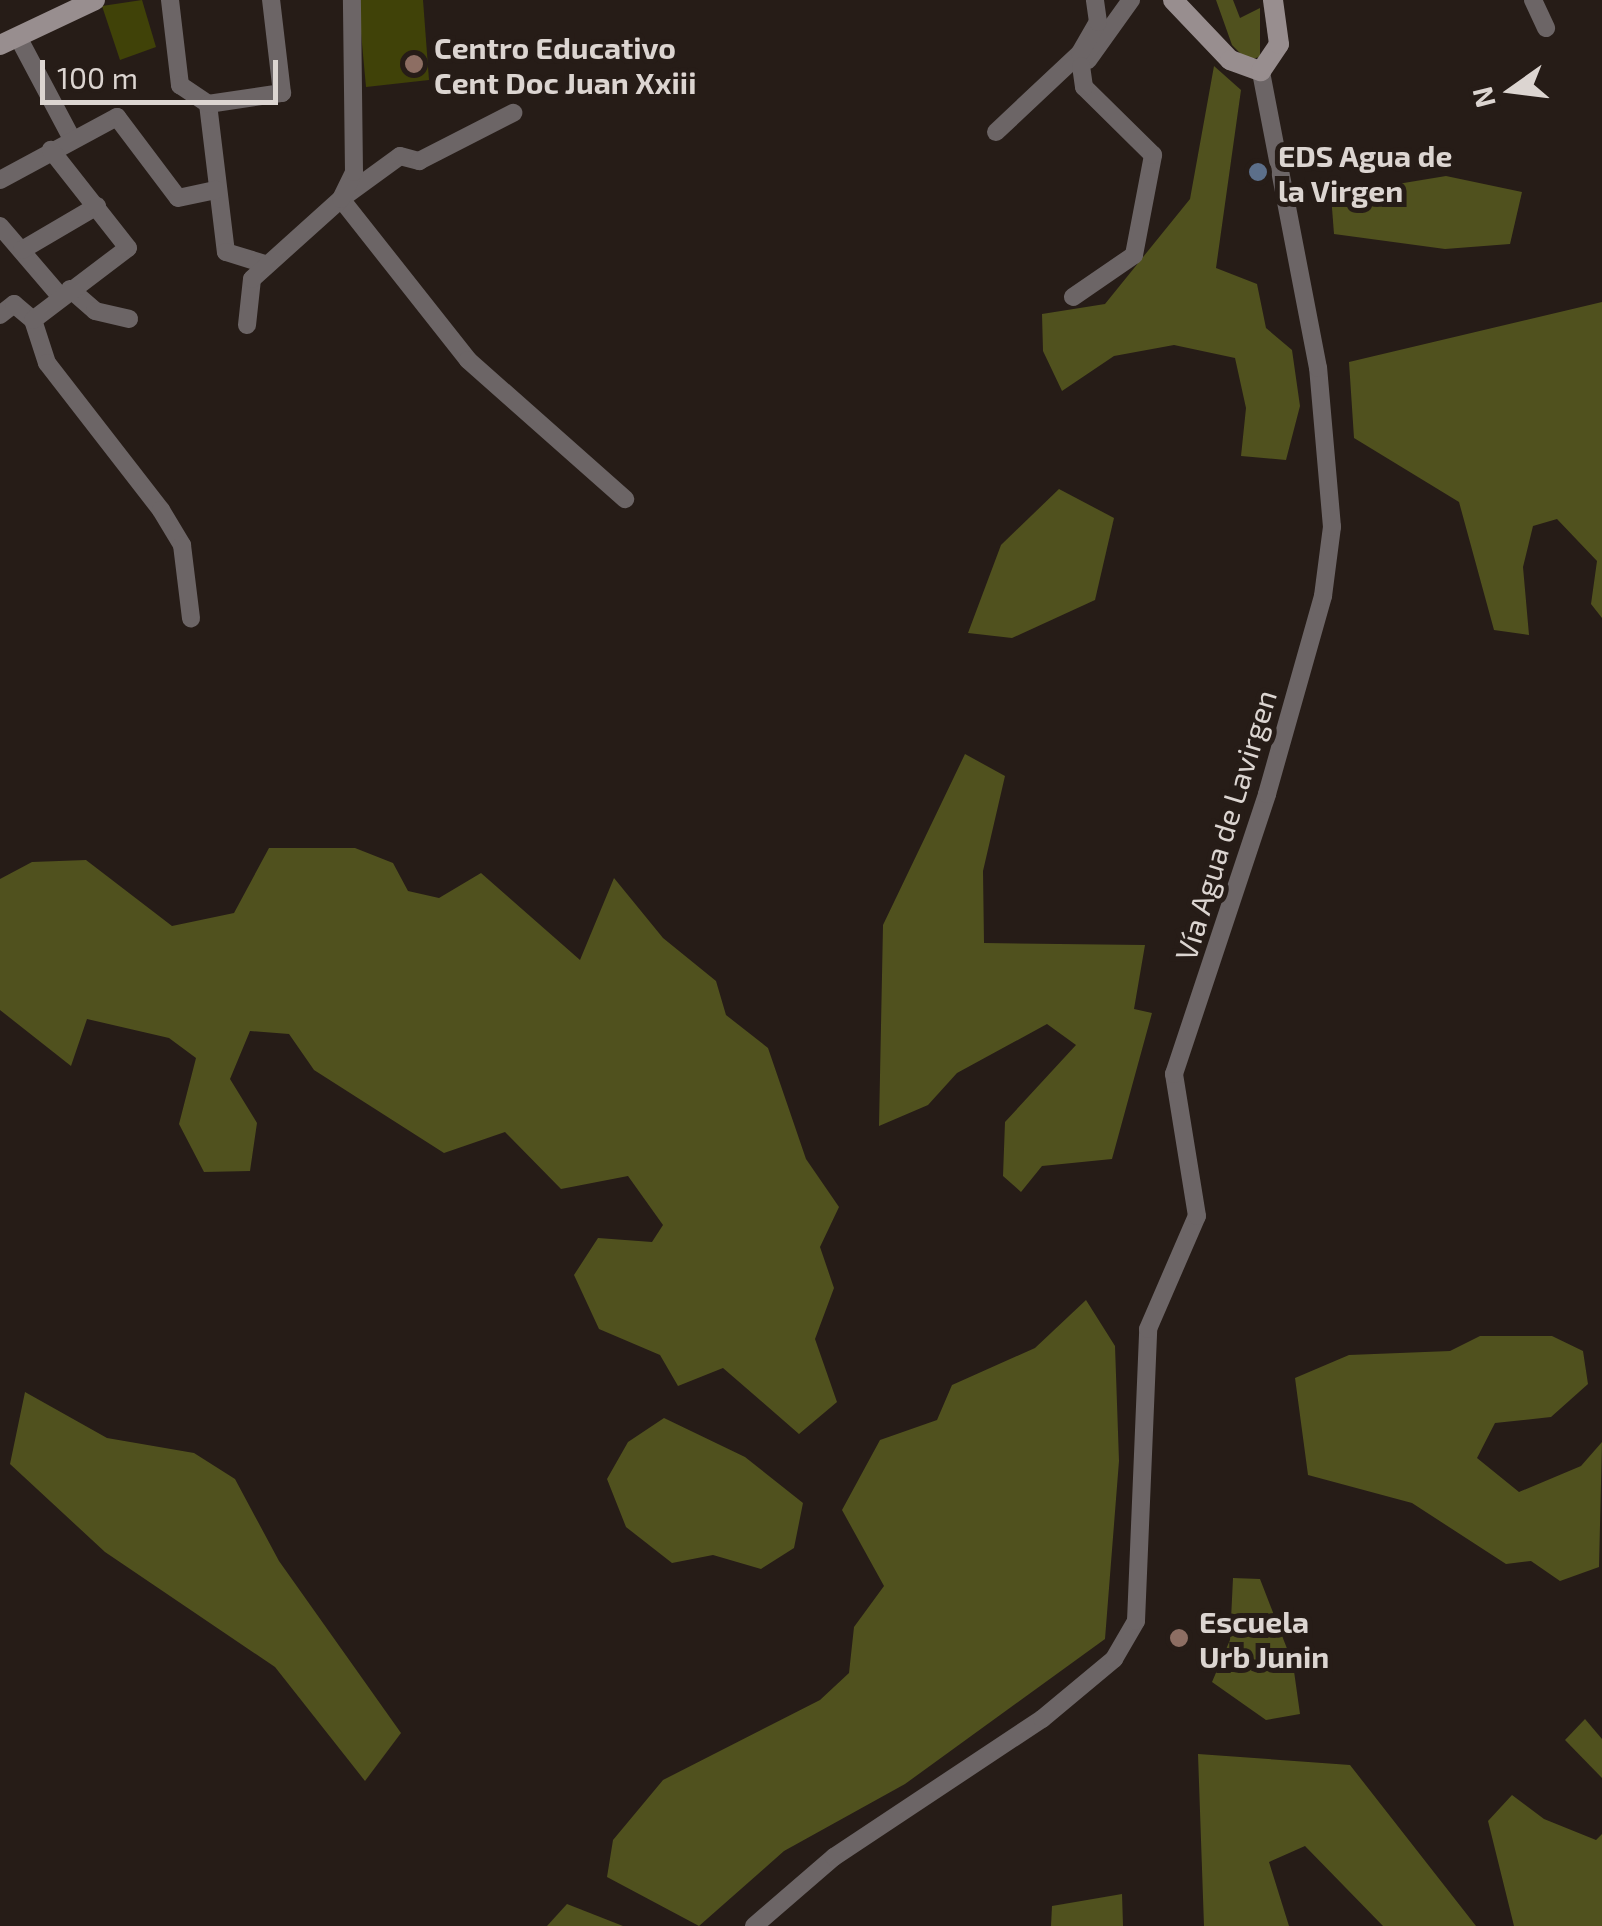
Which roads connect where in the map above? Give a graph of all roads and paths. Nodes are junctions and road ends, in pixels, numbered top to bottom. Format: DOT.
graph roads {
  1 [pos="95,0"];
  2 [pos="170,0"];
  3 [pos="271,0"];
  4 [pos="352,0"];
  5 [pos="1096,0"];
  6 [pos="1131,0"];
  7 [pos="1173,0"];
  8 [pos="1272,0"];
  9 [pos="1533,0"];
  10 [pos="71,4"];
  11 [pos="1546,28"];
  12 [pos="6,39"];
  13 [pos="1081,66"];
  14 [pos="1261,71"];
  15 [pos="1062,72"];
  16 [pos="208,104"];
  17 [pos="512,113"];
  18 [pos="996,132"];
  19 [pos="72,139"];
  20 [pos="52,150"];
  21 [pos="0,180"];
  22 [pos="216,190"];
  23 [pos="340,199"];
  24 [pos="97,206"];
  25 [pos="0,226"];
  26 [pos="22,250"];
  27 [pos="264,264"];
  28 [pos="65,293"];
  29 [pos="1073,297"];
  30 [pos="0,314"];
  31 [pos="129,319"];
  32 [pos="33,320"];
  33 [pos="247,325"];
  34 [pos="624,499"];
  35 [pos="191,618"];
  36 [pos="754,1926"];
  1 -- 10 [label="street"];
  2 -- 16 [label="street"];
  3 -- 16 [label="street"];
  4 -- 23 [label="street"];
  5 -- 15 [label="street"];
  6 -- 13 [label="street"];
  7 -- 14 [label="street"];
  8 -- 14 [label="street"];
  9 -- 11 [label="street"];
  10 -- 12 [label="street"];
  12 -- 19 [label="street"];
  13 -- 15 [label="street"];
  13 -- 29 [label="street"];
  14 -- 36 [label="street, Vía Agua de Lavirgen"];
  15 -- 18 [label="street"];
  16 -- 22 [label="street"];
  17 -- 23 [label="street"];
  19 -- 20 [label="street"];
  19 -- 22 [label="street"];
  20 -- 21 [label="street"];
  20 -- 24 [label="street"];
  22 -- 27 [label="street"];
  23 -- 27 [label="street"];
  23 -- 34 [label="street"];
  24 -- 26 [label="street"];
  24 -- 28 [label="street"];
  25 -- 26 [label="street"];
  26 -- 28 [label="street"];
  27 -- 33 [label="street"];
  28 -- 31 [label="street"];
  28 -- 32 [label="street"];
  30 -- 32 [label="street"];
  32 -- 35 [label="street"];
}
